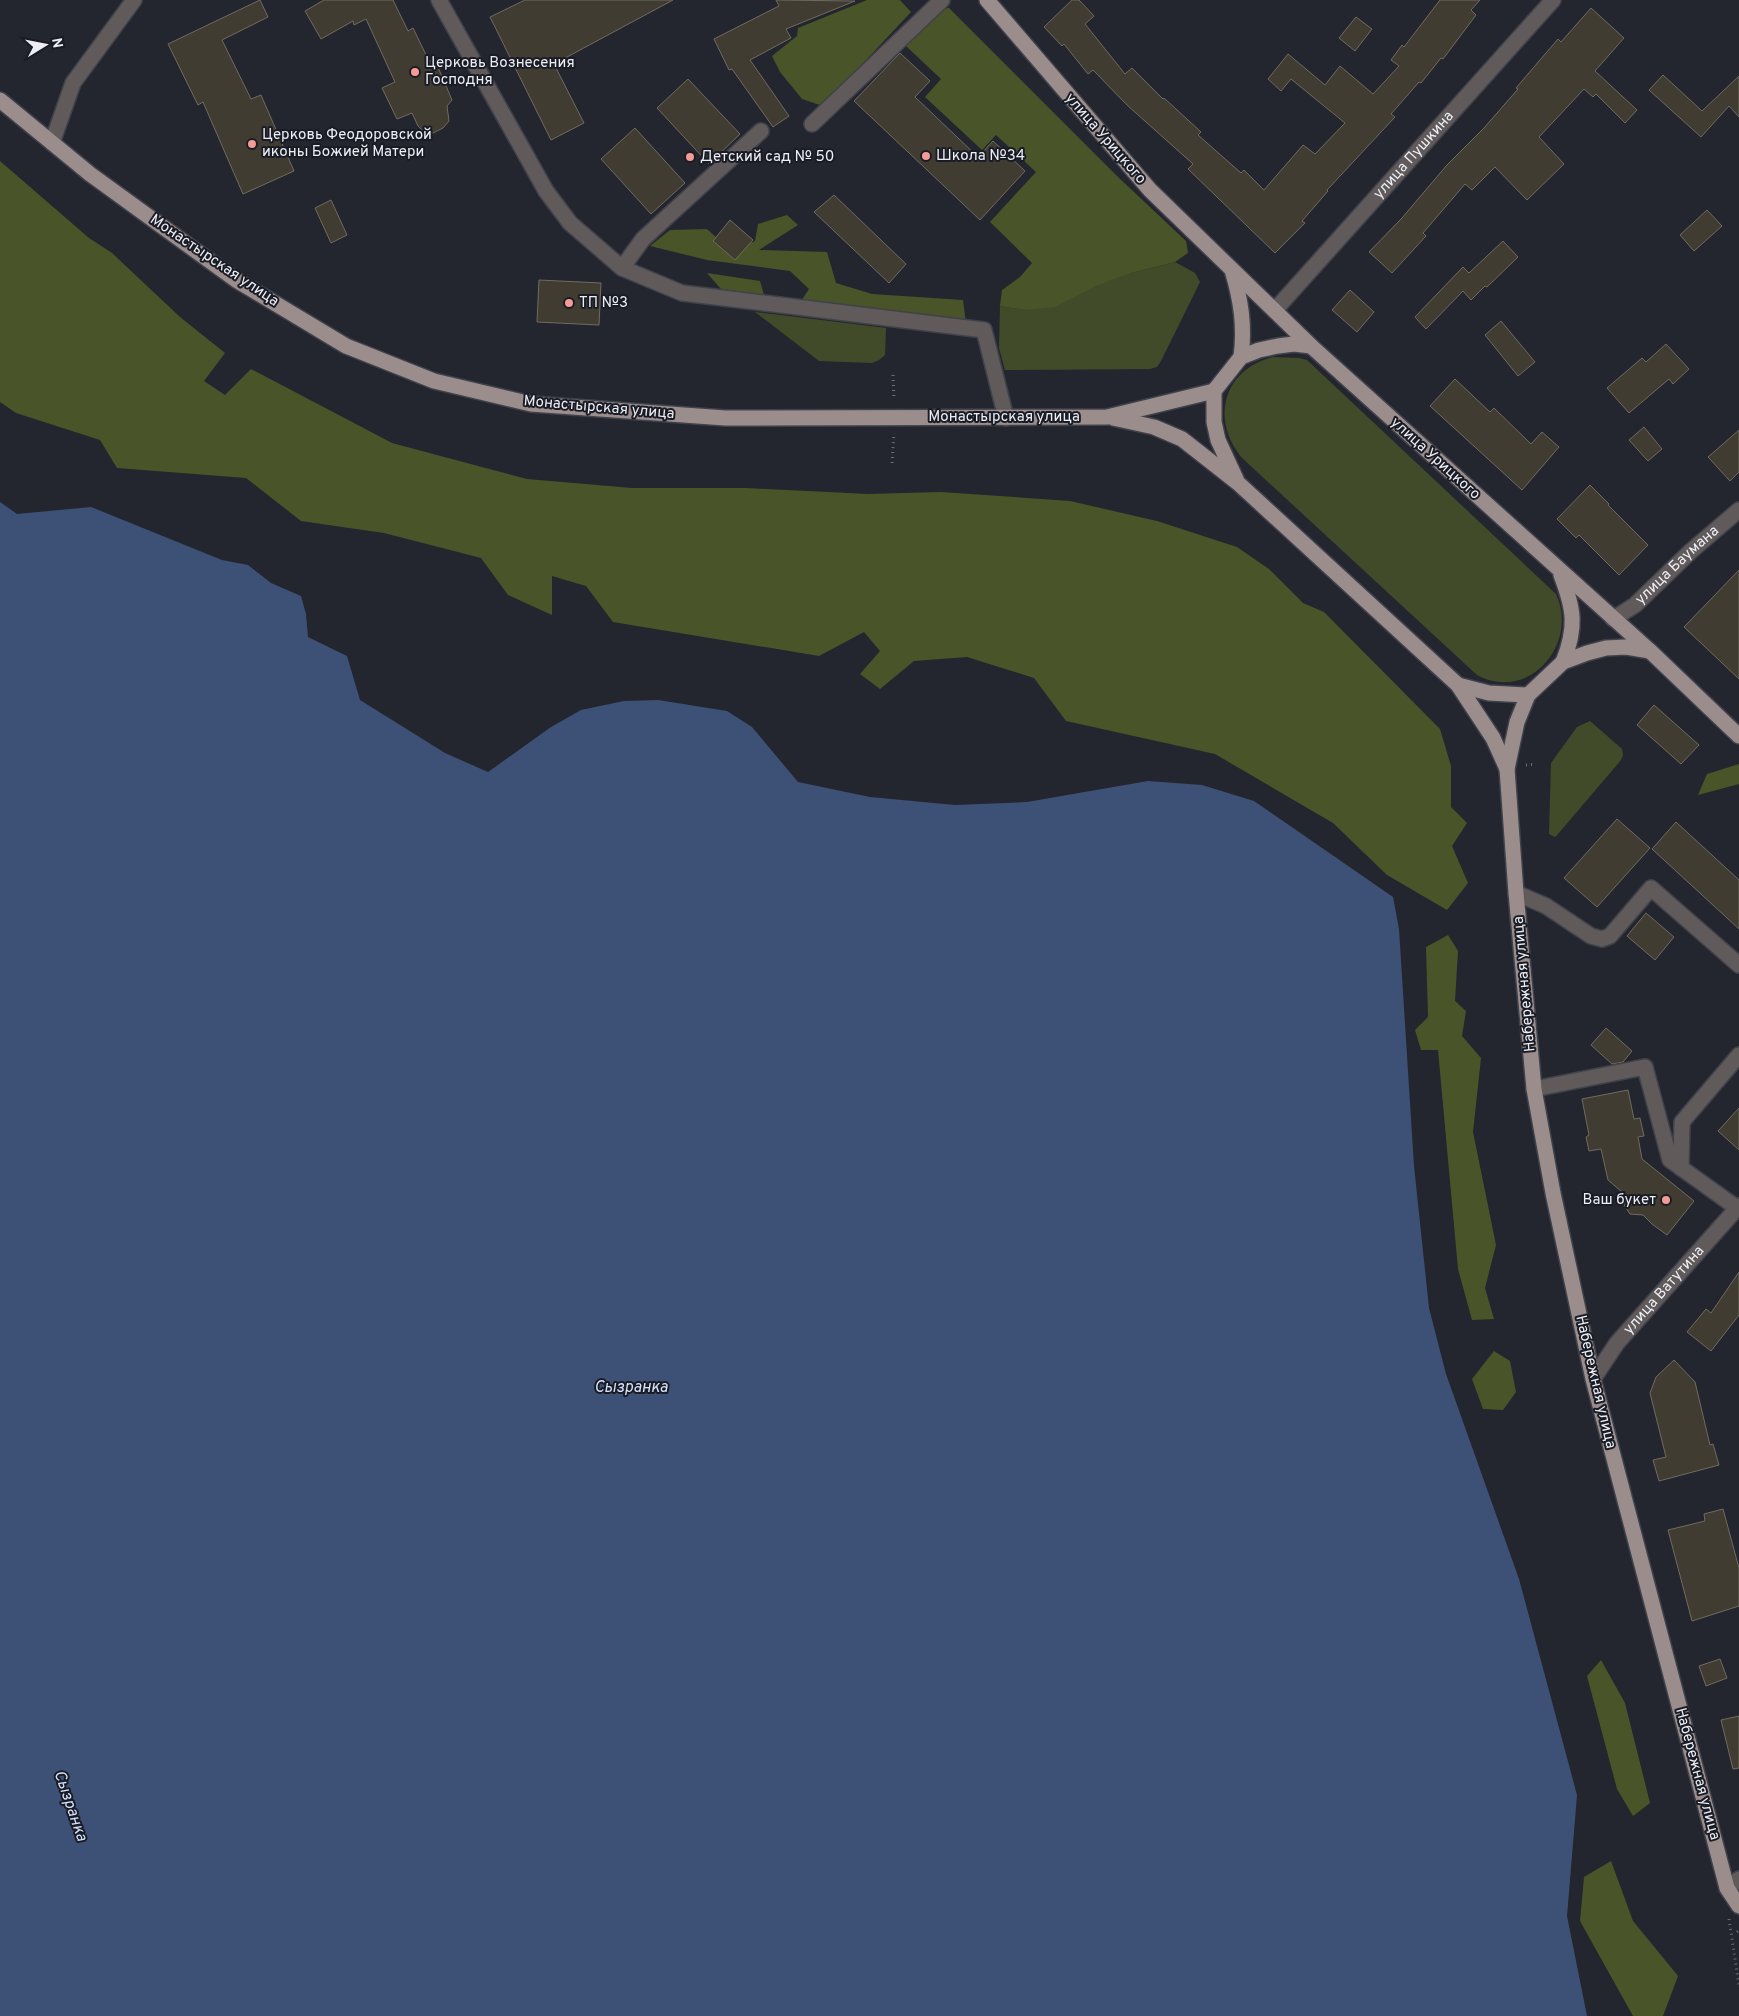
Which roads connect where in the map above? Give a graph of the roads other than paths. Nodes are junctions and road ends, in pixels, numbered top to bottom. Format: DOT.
graph roads {
  1 [pos="134,0"];
  2 [pos="439,0"];
  3 [pos="942,0"];
  4 [pos="987,0"];
  5 [pos="1552,0"];
  6 [pos="0,100"];
  7 [pos="812,124"];
  8 [pos="761,132"];
  9 [pos="52,142"];
  10 [pos="622,268"];
  11 [pos="1232,269"];
  12 [pos="1275,310"];
  13 [pos="1311,346"];
  14 [pos="1240,357"];
  15 [pos="1214,391"];
  16 [pos="1107,417"];
  17 [pos="1006,418"];
  18 [pos="1238,483"];
  19 [pos="1739,510"];
  20 [pos="1560,571"];
  21 [pos="1613,620"];
  22 [pos="1650,651"];
  23 [pos="1564,662"];
  24 [pos="1458,685"];
  25 [pos="1528,695"];
  26 [pos="1739,736"];
  27 [pos="1507,769"];
  28 [pos="1516,893"];
  29 [pos="1739,965"];
  30 [pos="1739,1055"];
  31 [pos="1534,1089"];
  32 [pos="1681,1168"];
  33 [pos="1738,1207"];
  34 [pos="1593,1379"];
  35 [pos="1733,1884"];
  36 [pos="1734,1911"];
  1 -- 9 [label="street"];
  2 -- 10 [label="street"];
  3 -- 7 [label="street"];
  4 -- 11 [label="main road, улица Урицкого"];
  5 -- 12 [label="street, улица Пушкина"];
  6 -- 9 [label="main road, Монастырская улица"];
  8 -- 10 [label="street"];
  9 -- 17 [label="main road, Монастырская улица"];
  10 -- 17 [label="street"];
  11 -- 12 [label="main road, улица Урицкого"];
  11 -- 14 [label="main road"];
  12 -- 13 [label="main road, улица Урицкого"];
  13 -- 14 [label="main road"];
  13 -- 20 [label="main road, улица Урицкого"];
  14 -- 15 [label="main road"];
  15 -- 16 [label="main road"];
  15 -- 18 [label="main road"];
  16 -- 17 [label="main road, Монастырская улица"];
  16 -- 18 [label="main road"];
  18 -- 24 [label="main road"];
  19 -- 21 [label="street, улица Баумана"];
  20 -- 21 [label="main road, улица Урицкого"];
  20 -- 23 [label="main road"];
  21 -- 22 [label="main road, улица Урицкого"];
  22 -- 23 [label="main road"];
  22 -- 26 [label="main road"];
  23 -- 25 [label="main road"];
  24 -- 25 [label="main road"];
  24 -- 27 [label="main road"];
  25 -- 27 [label="main road"];
  27 -- 28 [label="main road, Набережная улица"];
  28 -- 29 [label="street"];
  28 -- 31 [label="main road, Набережная улица"];
  30 -- 32 [label="street"];
  31 -- 32 [label="street"];
  31 -- 34 [label="main road, Набережная улица"];
  32 -- 33 [label="street"];
  33 -- 34 [label="street, улица Ватутина"];
  34 -- 35 [label="main road, Набережная улица"];
  35 -- 36 [label="main road, Набережная улица"];
}
